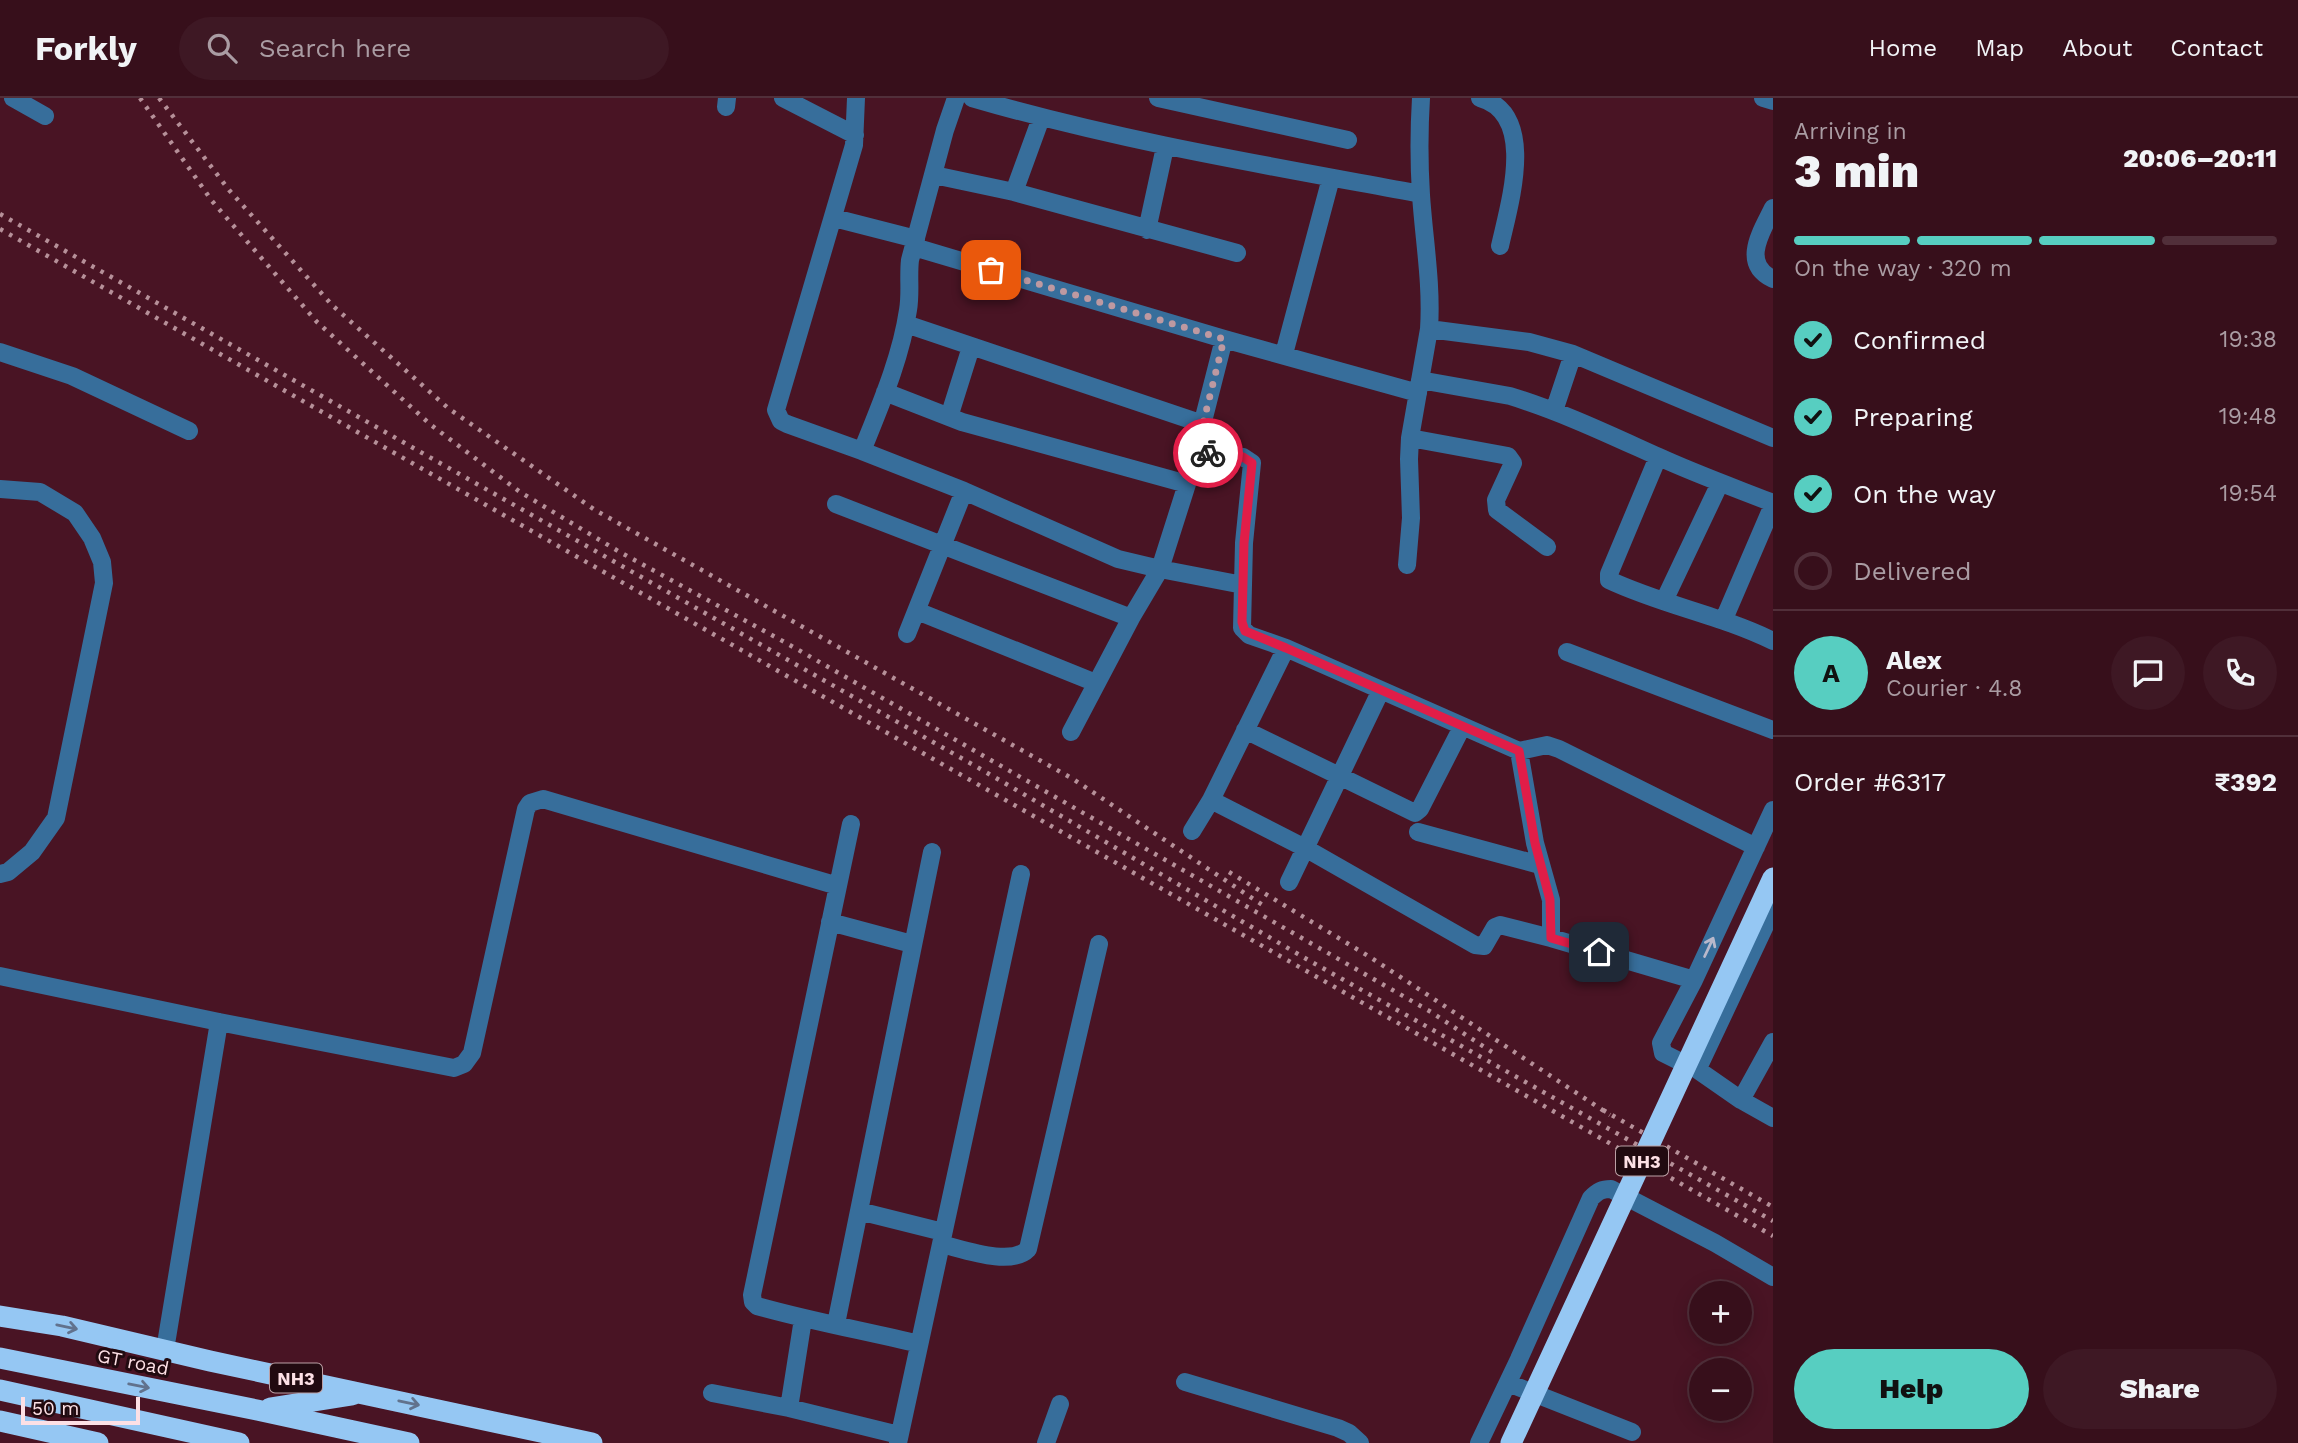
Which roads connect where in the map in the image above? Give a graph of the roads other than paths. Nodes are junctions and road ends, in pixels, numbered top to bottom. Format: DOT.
graph roads {
  1 [pos="13,98"];
  2 [pos="783,98"];
  3 [pos="856,98"];
  4 [pos="956,98"];
  5 [pos="972,98"];
  6 [pos="1158,98"];
  7 [pos="1421,98"];
  8 [pos="1480,98"];
  9 [pos="1763,98"];
  10 [pos="1773,101"];
  11 [pos="45,116"];
  12 [pos="1041,118"];
  13 [pos="855,135"];
  14 [pos="1348,140"];
  15 [pos="1165,147"];
  16 [pos="934,176"];
  17 [pos="1331,178"];
  18 [pos="1014,192"];
  19 [pos="1421,194"];
  20 [pos="1773,208"];
  21 [pos="834,218"];
  22 [pos="1147,229"];
  23 [pos="915,243"];
  24 [pos="1500,246"];
  25 [pos="1237,253"];
  26 [pos="1773,279"];
  27 [pos="906,324"];
  28 [pos="1429,329"];
  29 [pos="1224,339"];
  30 [pos="971,347"];
  31 [pos="0,352"];
  32 [pos="1573,354"];
  33 [pos="1284,355"];
  34 [pos="1419,387"];
  35 [pos="885,392"];
  36 [pos="1554,411"];
  37 [pos="949,418"];
  38 [pos="1203,424"];
  39 [pos="189,431"];
  40 [pos="1410,438"];
  41 [pos="1773,438"];
  42 [pos="862,451"];
  43 [pos="1196,452"];
  44 [pos="1658,457"];
  45 [pos="1720,483"];
  46 [pos="1187,484"];
  47 [pos="0,489"];
  48 [pos="964,491"];
  49 [pos="836,503"];
  50 [pos="1773,504"];
  51 [pos="942,546"];
  52 [pos="1547,547"];
  53 [pos="1407,565"];
  54 [pos="1160,569"];
  55 [pos="1243,584"];
  56 [pos="1664,601"];
  57 [pos="917,611"];
  58 [pos="1131,618"];
  59 [pos="1724,619"];
  60 [pos="907,634"];
  61 [pos="1773,641"];
  62 [pos="1286,648"];
  63 [pos="1567,652"];
  64 [pos="1096,682"];
  65 [pos="1381,691"];
  66 [pos="1462,727"];
  67 [pos="1245,730"];
  68 [pos="1773,730"];
  69 [pos="1071,732"];
  70 [pos="1519,751"];
  71 [pos="1341,775"];
  72 [pos="1211,800"];
  73 [pos="1773,810"];
  74 [pos="850,824"];
  75 [pos="1192,831"];
  76 [pos="1418,832"];
  77 [pos="1756,847"];
  78 [pos="1305,848"];
  79 [pos="932,852"];
  80 [pos="1540,866"];
  81 [pos="0,874"];
  82 [pos="1021,874"];
  83 [pos="1773,878"];
  84 [pos="1289,882"];
  85 [pos="838,886"];
  86 [pos="1773,909"];
  87 [pos="830,922"];
  88 [pos="1551,938"];
  89 [pos="912,944"];
  90 [pos="1099,944"];
  91 [pos="0,976"];
  92 [pos="1694,980"];
  93 [pos="219,1022"];
  94 [pos="1773,1042"];
  95 [pos="1695,1068"];
  96 [pos="1741,1100"];
  97 [pos="1773,1118"];
  98 [pos="859,1211"];
  99 [pos="942,1238"];
  100 [pos="1773,1277"];
  101 [pos="0,1316"];
  102 [pos="803,1319"];
  103 [pos="836,1324"];
  104 [pos="919,1345"];
  105 [pos="165,1350"];
  106 [pos="0,1358"];
  107 [pos="1185,1381"];
  108 [pos="1508,1383"];
  109 [pos="0,1390"];
  110 [pos="367,1393"];
  111 [pos="712,1393"];
  112 [pos="1060,1404"];
  113 [pos="789,1408"];
  114 [pos="257,1410"];
  115 [pos="0,1421"];
  116 [pos="1632,1432"];
  117 [pos="899,1439"];
  118 [pos="98,1443"];
  119 [pos="239,1443"];
  120 [pos="409,1443"];
  121 [pos="592,1443"];
  122 [pos="1046,1443"];
  123 [pos="1360,1443"];
  124 [pos="1479,1443"];
  125 [pos="1511,1443"];
  1 -- 11 [label="street"];
  2 -- 13 [label="street"];
  3 -- 13 [label="street"];
  4 -- 16 [label="street"];
  5 -- 12 [label="street"];
  6 -- 14 [label="street"];
  7 -- 19 [label="street"];
  8 -- 24 [label="street"];
  9 -- 10 [label="street"];
  12 -- 15 [label="street"];
  12 -- 18 [label="street"];
  13 -- 21 [label="street"];
  15 -- 17 [label="street"];
  15 -- 22 [label="street"];
  16 -- 18 [label="street"];
  16 -- 23 [label="street"];
  17 -- 19 [label="street"];
  17 -- 33 [label="street"];
  18 -- 22 [label="street"];
  19 -- 28 [label="street"];
  20 -- 26 [label="street"];
  21 -- 23 [label="street"];
  21 -- 42 [label="street"];
  22 -- 25 [label="street"];
  23 -- 27 [label="street"];
  23 -- 29 [label="street"];
  27 -- 30 [label="street"];
  27 -- 35 [label="street"];
  28 -- 32 [label="street"];
  28 -- 34 [label="street"];
  29 -- 33 [label="street"];
  29 -- 38 [label="street"];
  30 -- 37 [label="street"];
  30 -- 38 [label="street"];
  31 -- 39 [label="street"];
  32 -- 36 [label="street"];
  32 -- 41 [label="street"];
  33 -- 34 [label="street"];
  34 -- 36 [label="street"];
  34 -- 40 [label="street"];
  35 -- 37 [label="street"];
  35 -- 42 [label="street"];
  36 -- 44 [label="street"];
  37 -- 46 [label="street"];
  38 -- 43 [label="street"];
  40 -- 52 [label="street"];
  40 -- 53 [label="street"];
  42 -- 48 [label="street"];
  43 -- 46 [label="street"];
  43 -- 55 [label="street"];
  44 -- 45 [label="street"];
  44 -- 56 [label="street"];
  45 -- 50 [label="street"];
  45 -- 56 [label="street"];
  46 -- 54 [label="street"];
  47 -- 81 [label="street"];
  48 -- 51 [label="street"];
  48 -- 54 [label="street"];
  49 -- 51 [label="street"];
  50 -- 59 [label="street"];
  51 -- 57 [label="street"];
  51 -- 58 [label="street"];
  54 -- 55 [label="street"];
  54 -- 58 [label="street"];
  55 -- 62 [label="street"];
  56 -- 59 [label="street"];
  57 -- 60 [label="street"];
  57 -- 64 [label="street"];
  58 -- 64 [label="street"];
  59 -- 61 [label="street"];
  62 -- 65 [label="street"];
  62 -- 67 [label="street"];
  63 -- 68 [label="street"];
  64 -- 69 [label="street"];
  65 -- 66 [label="street"];
  65 -- 71 [label="street"];
  66 -- 70 [label="street"];
  66 -- 71 [label="street"];
  67 -- 71 [label="street"];
  67 -- 72 [label="street"];
  70 -- 77 [label="street"];
  70 -- 80 [label="street"];
  71 -- 78 [label="street"];
  72 -- 75 [label="street"];
  72 -- 78 [label="street"];
  73 -- 77 [label="street"];
  74 -- 85 [label="street"];
  76 -- 80 [label="street"];
  92 -- 77 [label="street, one-way"];
  78 -- 84 [label="street"];
  78 -- 88 [label="street"];
  79 -- 89 [label="street"];
  80 -- 88 [label="street"];
  82 -- 99 [label="street"];
  83 -- 125 [label="highway, NH3, bridge"];
  85 -- 87 [label="street"];
  85 -- 93 [label="street"];
  86 -- 95 [label="street"];
  87 -- 89 [label="street"];
  87 -- 102 [label="street"];
  88 -- 92 [label="street"];
  89 -- 98 [label="street"];
  90 -- 99 [label="street"];
  91 -- 93 [label="street"];
  92 -- 95 [label="street"];
  93 -- 105 [label="street"];
  94 -- 96 [label="street"];
  95 -- 96 [label="street"];
  96 -- 97 [label="street"];
  98 -- 99 [label="street"];
  98 -- 103 [label="street"];
  99 -- 104 [label="street"];
  100 -- 108 [label="street"];
  101 -- 105 [label="highway, NH3, one-way"];
  102 -- 103 [label="street"];
  102 -- 113 [label="street"];
  103 -- 104 [label="street"];
  104 -- 117 [label="street"];
  105 -- 110 [label="highway, NH3"];
  106 -- 114 [label="highway, GT road, one-way"];
  107 -- 123 [label="street"];
  108 -- 116 [label="street"];
  108 -- 124 [label="street"];
  109 -- 119 [label="highway"];
  110 -- 114 [label="highway"];
  110 -- 121 [label="highway, NH3, one-way"];
  111 -- 113 [label="street"];
  112 -- 122 [label="street"];
  113 -- 117 [label="street"];
  114 -- 120 [label="highway, GT road"];
  115 -- 118 [label="highway"];
}
